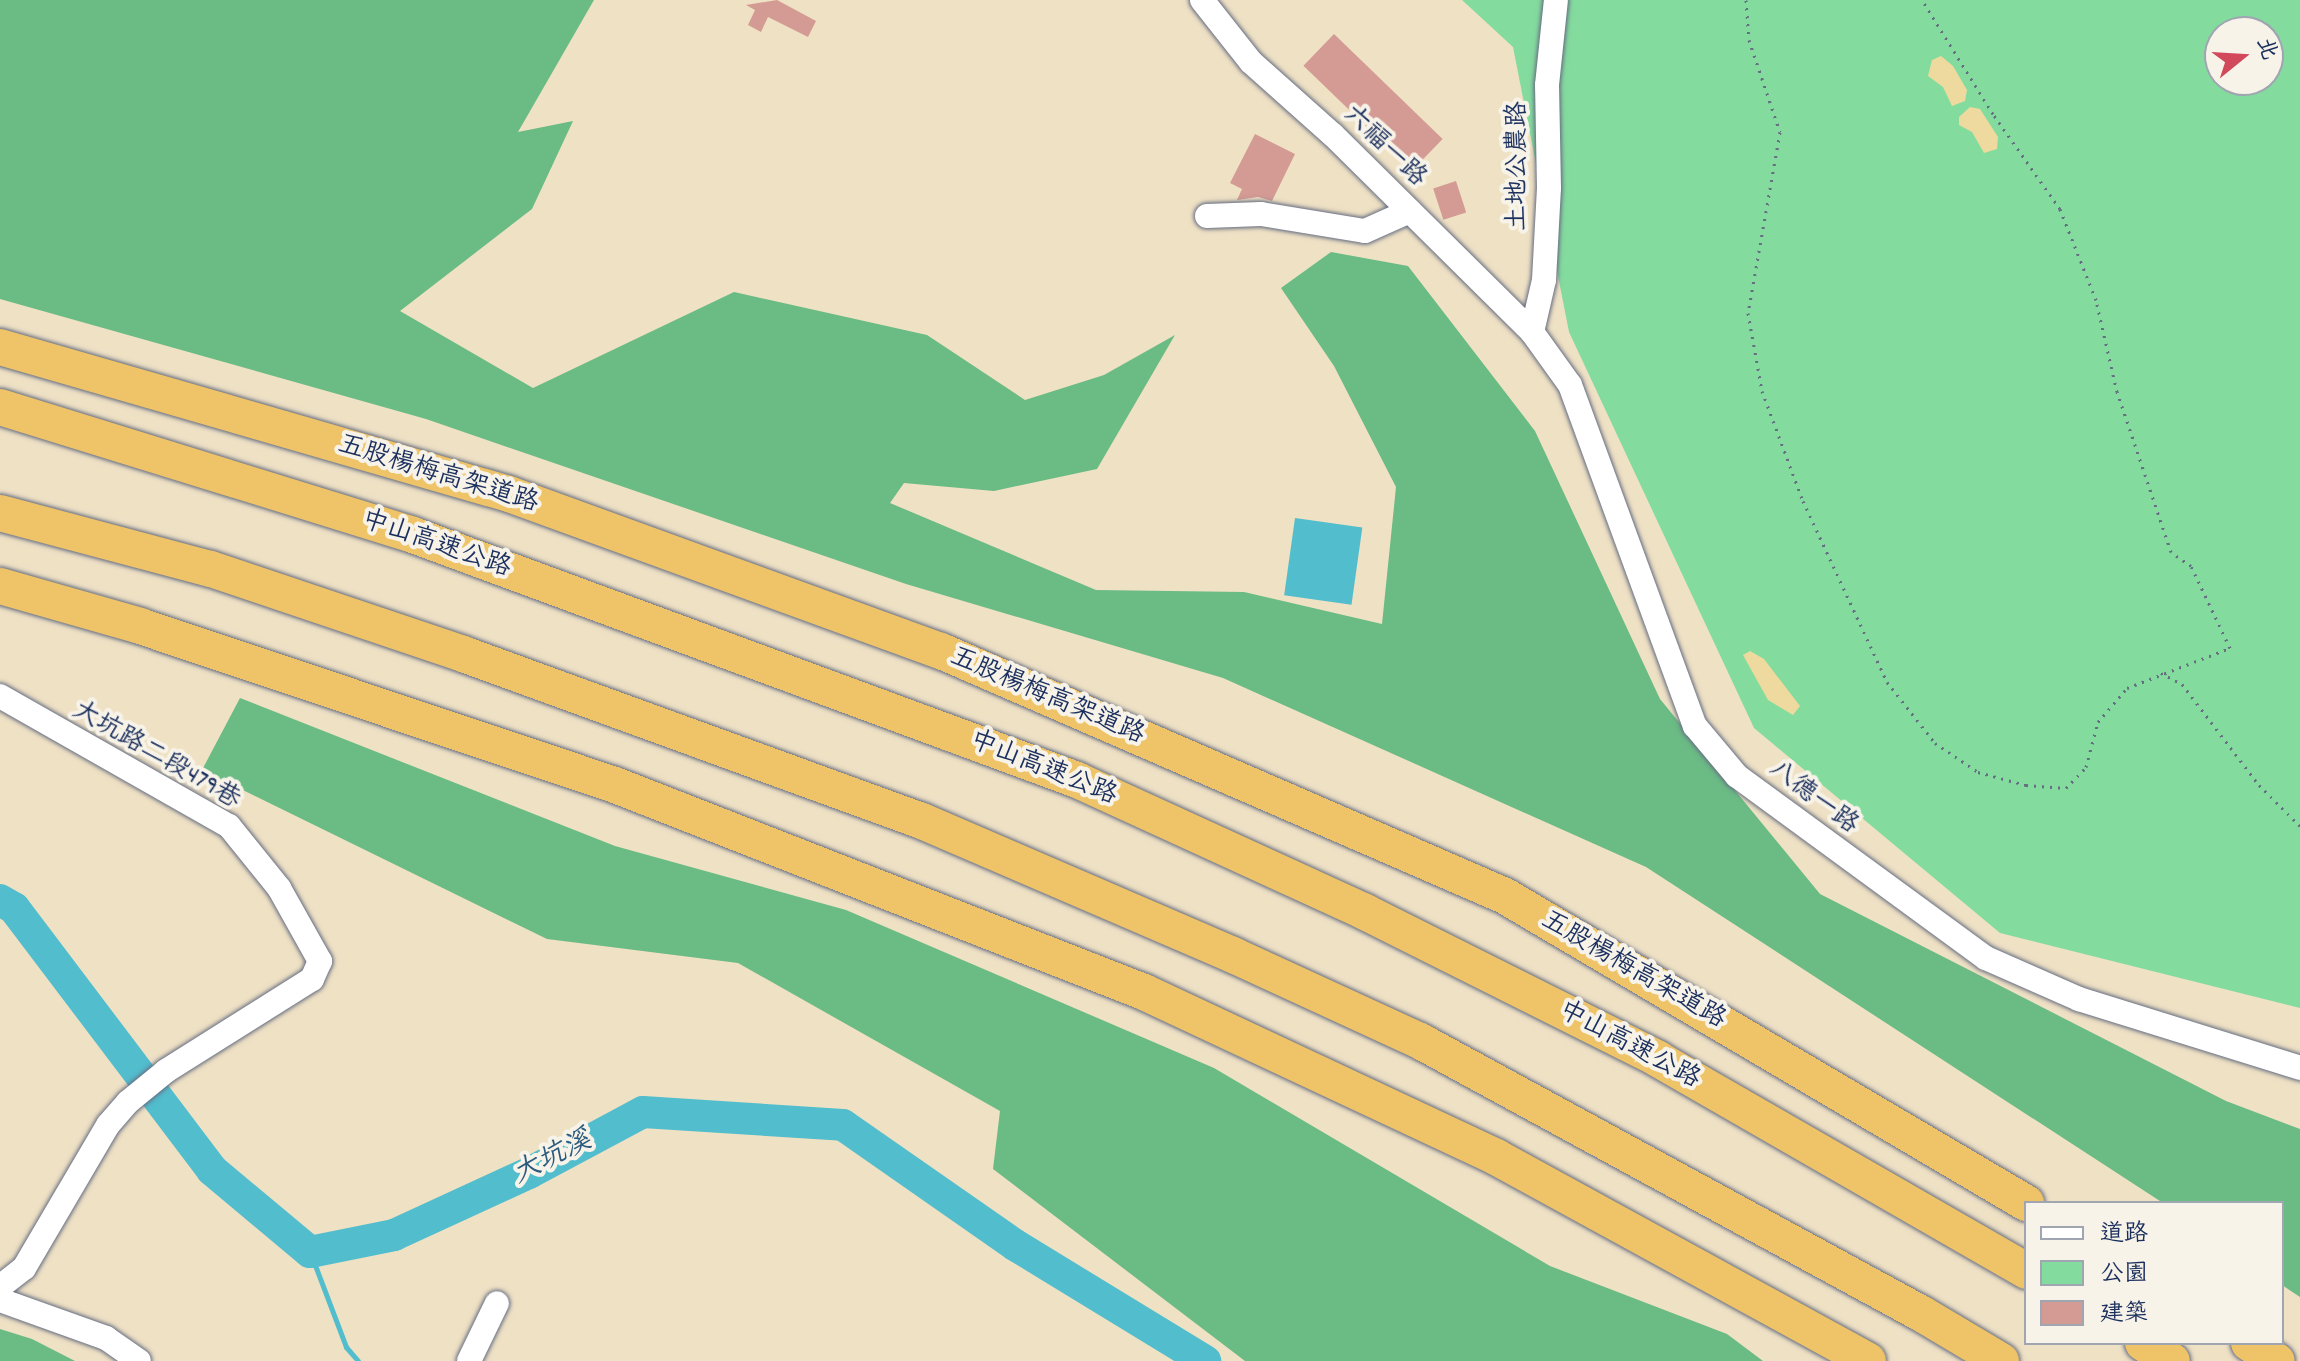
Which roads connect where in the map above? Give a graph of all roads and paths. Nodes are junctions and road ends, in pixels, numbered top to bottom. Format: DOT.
graph roads {
  1 [pos="1202,0"];
  2 [pos="1556,0"];
  3 [pos="1746,0"];
  4 [pos="1922,0"];
  5 [pos="1410,211"];
  6 [pos="1207,216"];
  7 [pos="1532,332"];
  8 [pos="0,347"];
  9 [pos="0,407"];
  10 [pos="0,513"];
  11 [pos="0,586"];
  12 [pos="2161,673"];
  13 [pos="0,696"];
  14 [pos="2300,826"];
  15 [pos="2300,1068"];
  16 [pos="2024,1202"];
  17 [pos="2024,1270"];
  18 [pos="0,1287"];
  19 [pos="0,1300"];
  20 [pos="497,1303"];
  21 [pos="2146,1345"];
  22 [pos="2252,1345"];
  23 [pos="139,1361"];
  24 [pos="469,1361"];
  25 [pos="1868,1361"];
  26 [pos="2001,1361"];
  27 [pos="2172,1361"];
  28 [pos="2277,1361"];
  1 -- 5 [label="street, 六福一路"];
  2 -- 7 [label="street, 土地公農路"];
  3 -- 12 [label="path"];
  4 -- 12 [label="path"];
  5 -- 6 [label="street"];
  5 -- 7 [label="street, 六福一路"];
  7 -- 15 [label="street, 八德一路"];
  8 -- 16 [label="highway, 五股楊梅高架道路"];
  9 -- 17 [label="highway, 中山高速公路"];
  10 -- 26 [label="highway"];
  11 -- 25 [label="highway"];
  12 -- 14 [label="path"];
  13 -- 18 [label="street, 大坑路二段479巷"];
  19 -- 23 [label="street"];
  20 -- 24 [label="street"];
  21 -- 27 [label="highway"];
  22 -- 28 [label="highway"];
}
